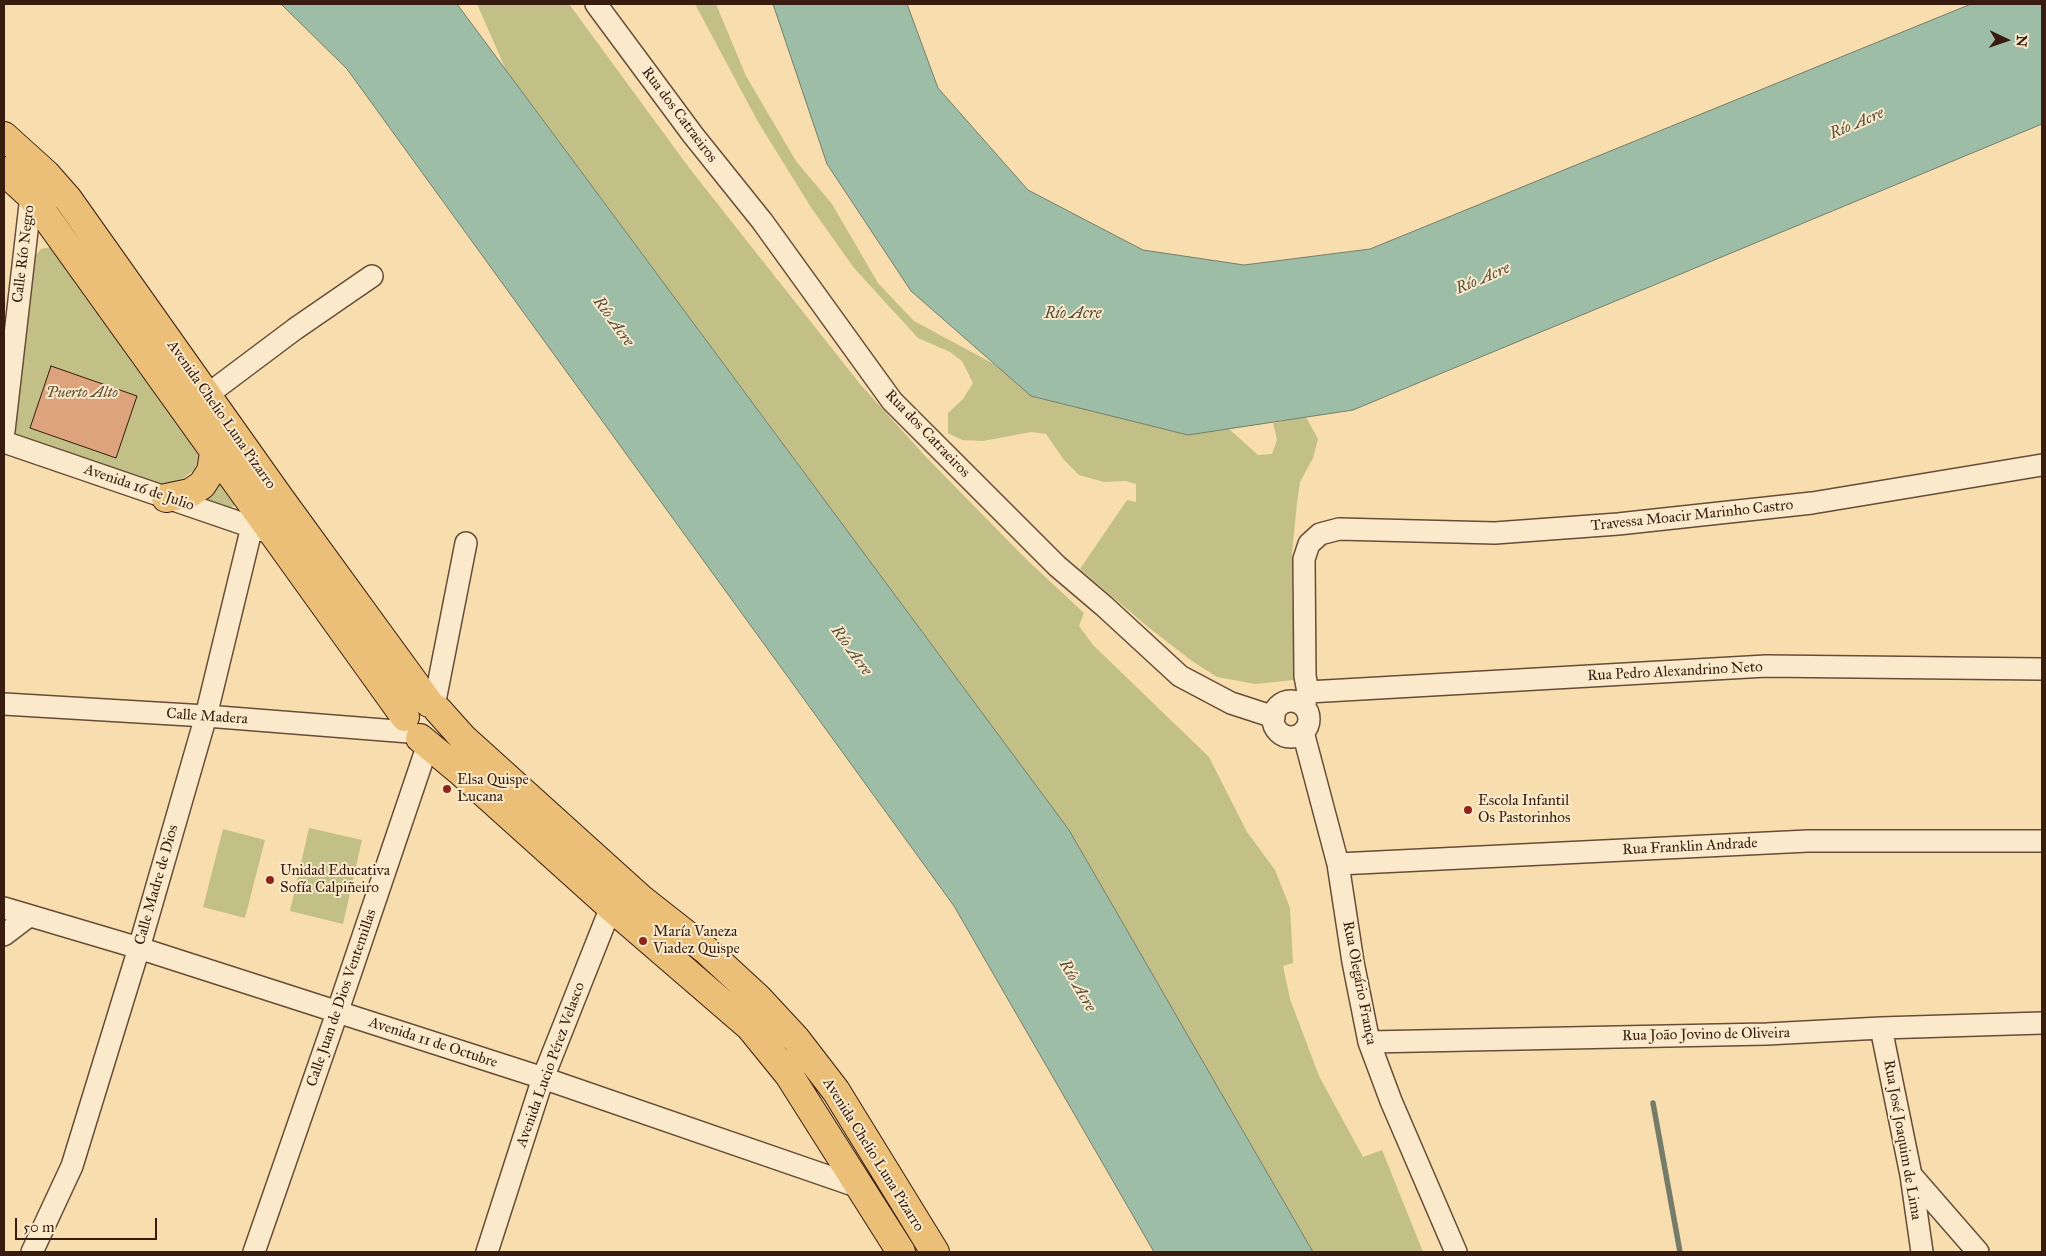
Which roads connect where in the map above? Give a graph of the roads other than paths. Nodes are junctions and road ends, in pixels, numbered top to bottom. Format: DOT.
graph roads {
  1 [pos="604,7"];
  2 [pos="4,136"];
  3 [pos="4,171"];
  4 [pos="31,196"];
  5 [pos="372,276"];
  6 [pos="207,395"];
  7 [pos="4,431"];
  8 [pos="4,442"];
  9 [pos="214,453"];
  10 [pos="2042,465"];
  11 [pos="166,498"];
  12 [pos="260,523"];
  13 [pos="466,543"];
  14 [pos="2042,669"];
  15 [pos="1306,699"];
  16 [pos="4,704"];
  17 [pos="434,706"];
  18 [pos="206,716"];
  19 [pos="1274,717"];
  20 [pos="1303,732"];
  21 [pos="415,733"];
  22 [pos="2042,841"];
  23 [pos="1338,864"];
  24 [pos="611,907"];
  25 [pos="4,908"];
  26 [pos="29,916"];
  27 [pos="4,935"];
  28 [pos="139,948"];
  29 [pos="338,1013"];
  30 [pos="2042,1024"];
  31 [pos="1881,1028"];
  32 [pos="1369,1042"];
  33 [pos="543,1078"];
  34 [pos="1911,1175"];
  35 [pos="858,1187"];
  36 [pos="32,1252"];
  37 [pos="254,1252"];
  38 [pos="487,1252"];
  39 [pos="900,1252"];
  40 [pos="935,1252"];
  41 [pos="1456,1252"];
  42 [pos="1922,1252"];
  43 [pos="1978,1252"];
  1 -- 19 [label="street, Rua dos Catraeiros"];
  2 -- 6 [label="main road, Avenida Chelio Luna Pizarro"];
  3 -- 4 [label="main road, Avenida Chelio Luna Pizarro"];
  4 -- 7 [label="street, Calle Río Negro"];
  4 -- 9 [label="main road, Avenida Chelio Luna Pizarro"];
  5 -- 6 [label="street"];
  6 -- 17 [label="main road, Avenida Chelio Luna Pizarro"];
  8 -- 11 [label="street, Avenida 16 de Julio"];
  9 -- 11 [label="main road"];
  9 -- 12 [label="main road, Avenida Chelio Luna Pizarro"];
  10 -- 15 [label="street, Travessa Moacir Marinho Castro"];
  11 -- 12 [label="street, Avenida 16 de Julio"];
  12 -- 18 [label="street, Calle Madre de Dios"];
  12 -- 21 [label="main road, Avenida Chelio Luna Pizarro"];
  13 -- 17 [label="street"];
  14 -- 15 [label="street, Rua Pedro Alexandrino Neto"];
  15 -- 19 [label="street"];
  15 -- 20 [label="street"];
  16 -- 18 [label="street, Calle Madera"];
  17 -- 21 [label="main road"];
  17 -- 40 [label="main road, Avenida Chelio Luna Pizarro"];
  18 -- 21 [label="street, Calle Madera"];
  18 -- 28 [label="street, Calle Madre de Dios"];
  19 -- 20 [label="street"];
  20 -- 23 [label="street, Rua Olegário França"];
  21 -- 24 [label="main road, Avenida Chelio Luna Pizarro"];
  21 -- 29 [label="street, Calle Juan de Dios Ventemillas"];
  22 -- 23 [label="street, Rua Franklin Andrade"];
  23 -- 32 [label="street, Rua Olegário França"];
  24 -- 33 [label="street, Avenida Lucio Pérez Velasco"];
  24 -- 35 [label="main road, Avenida Chelio Luna Pizarro"];
  25 -- 26 [label="street, Avenida 11 de Octubre"];
  26 -- 27 [label="street"];
  26 -- 28 [label="street, Avenida 11 de Octubre"];
  28 -- 29 [label="street, Avenida 11 de Octubre"];
  28 -- 36 [label="street, Calle Madre de Dios"];
  29 -- 33 [label="street, Avenida 11 de Octubre"];
  29 -- 37 [label="street, Calle Juan de Dios Ventemillas"];
  30 -- 31 [label="street, Rua João Jovino de Oliveira"];
  31 -- 32 [label="street, Rua João Jovino de Oliveira"];
  31 -- 34 [label="street, Rua José Joaquim de Lima"];
  32 -- 41 [label="street, Rua Olegário França"];
  33 -- 35 [label="street, Avenida 11 de Octubre"];
  33 -- 38 [label="street, Avenida Lucio Pérez Velasco"];
  34 -- 42 [label="street, Rua José Joaquim de Lima"];
  34 -- 43 [label="street"];
  35 -- 39 [label="main road, Avenida Chelio Luna Pizarro"];
}
